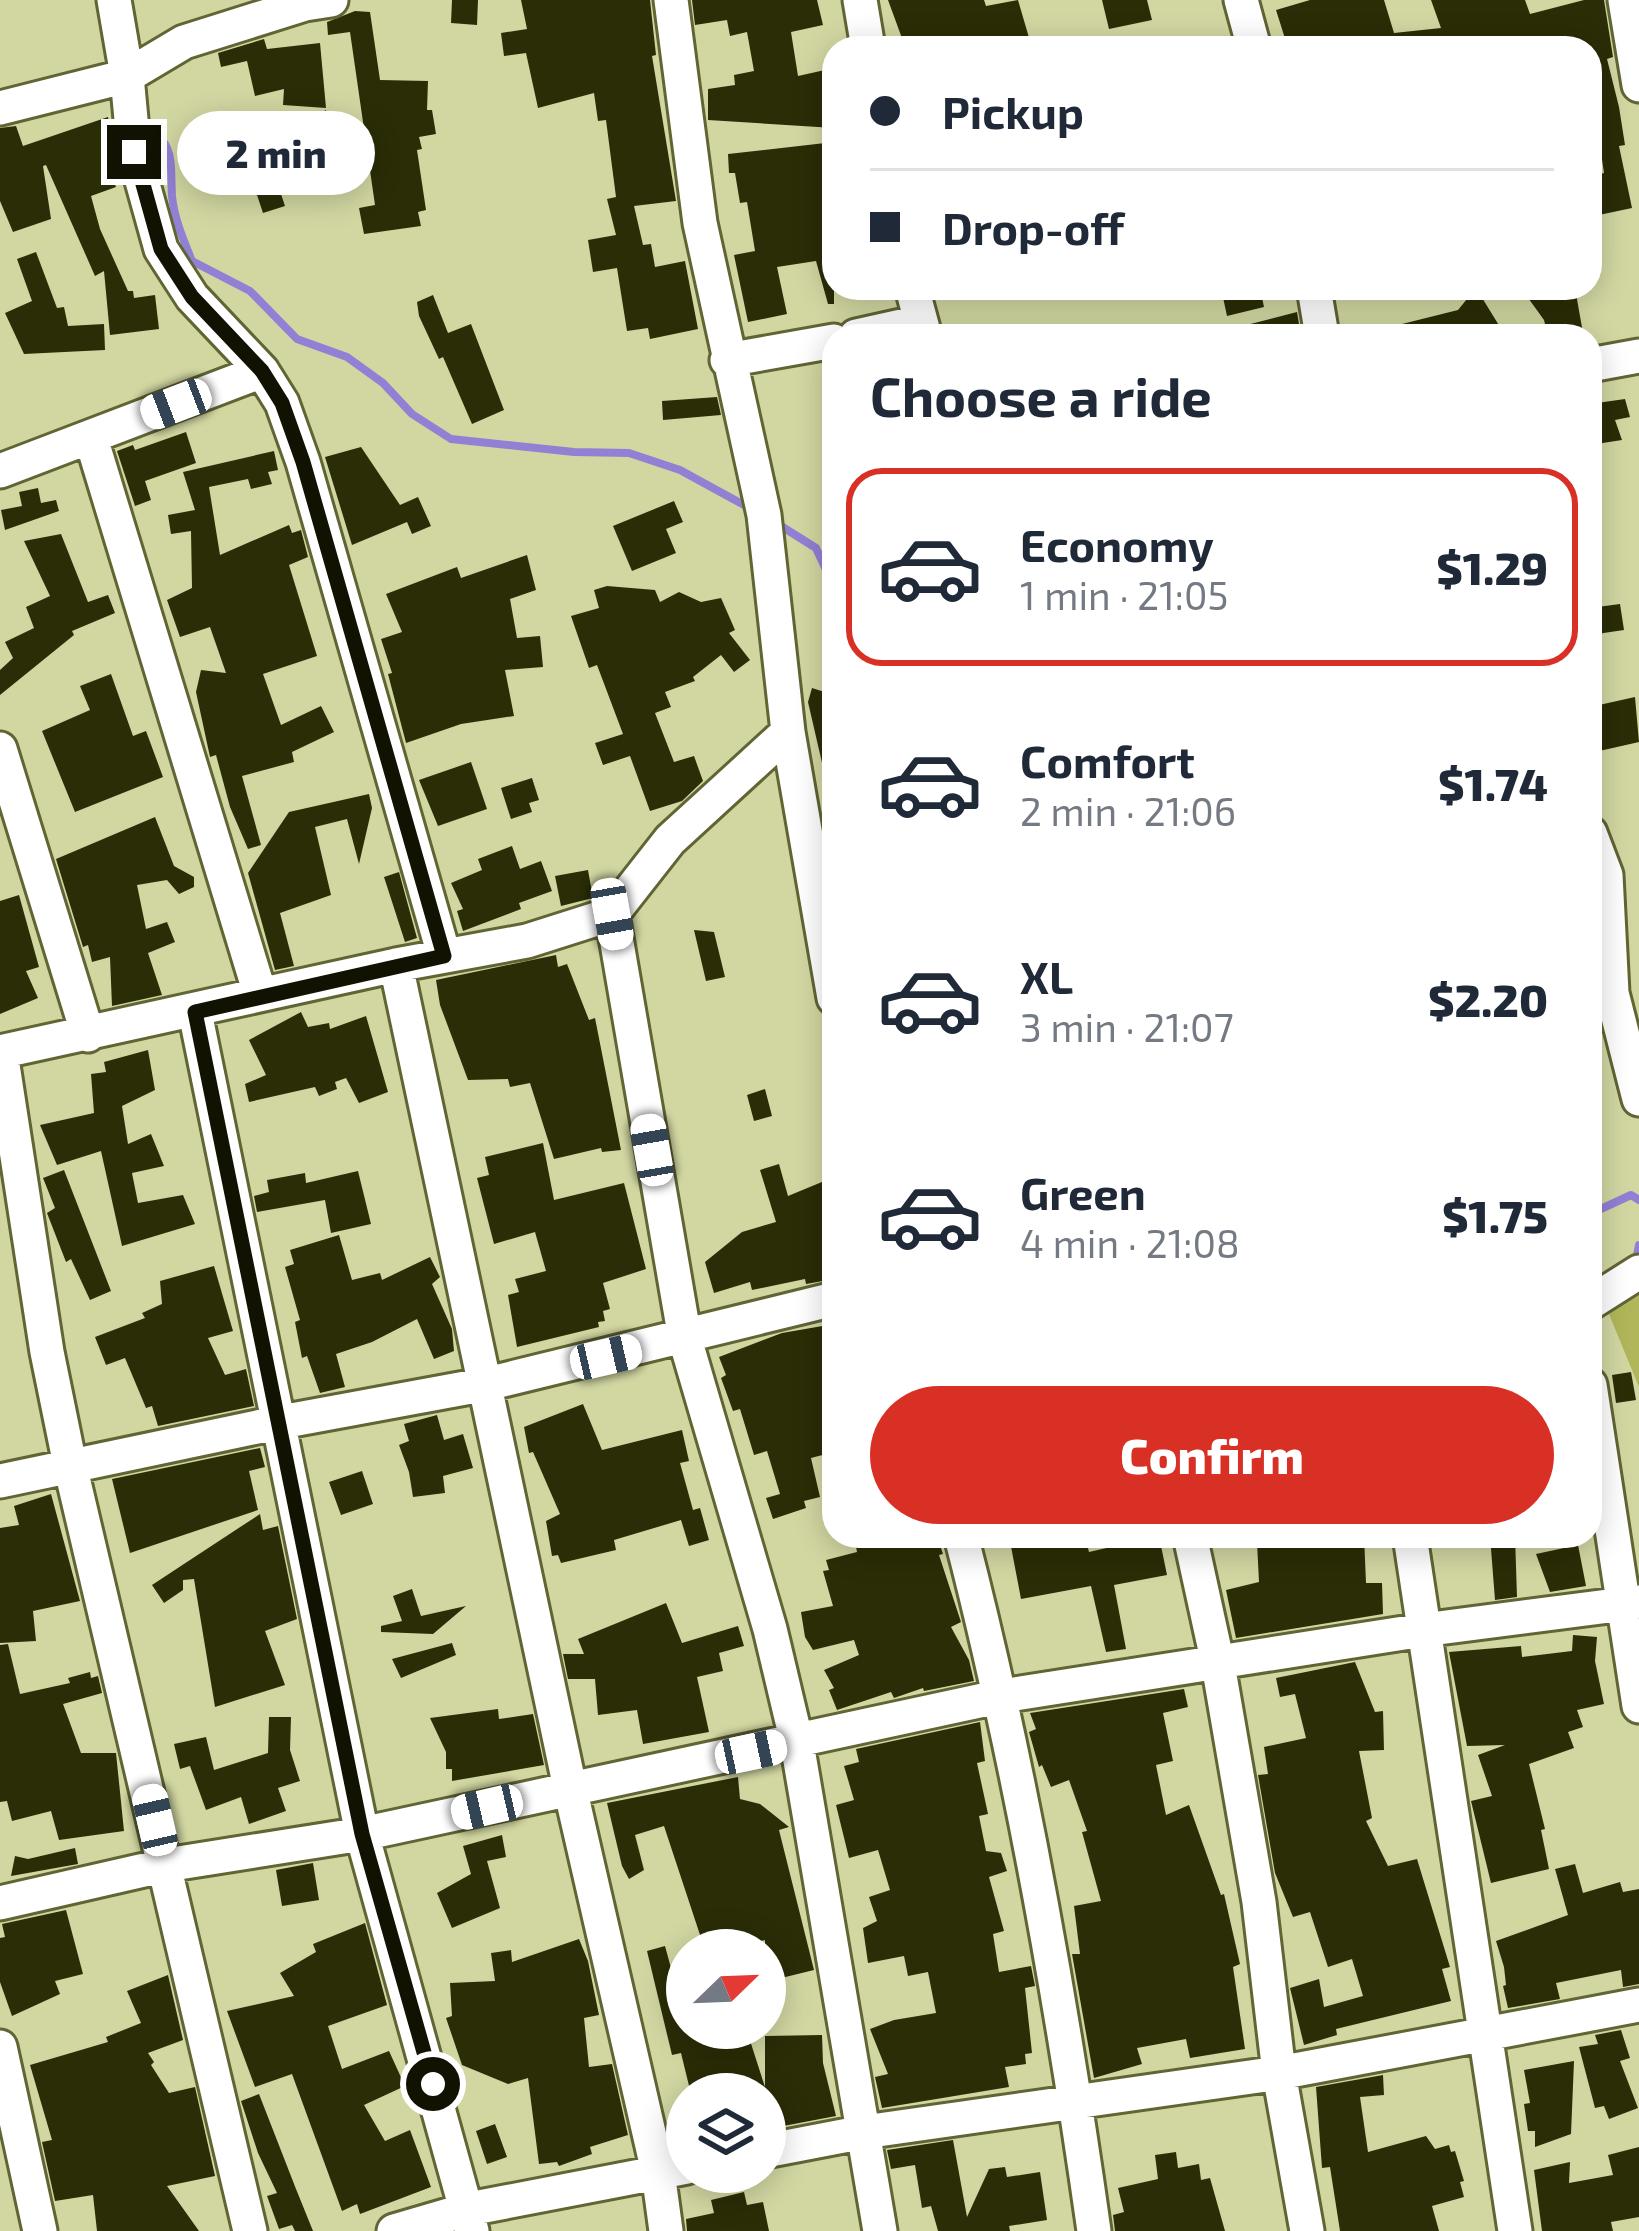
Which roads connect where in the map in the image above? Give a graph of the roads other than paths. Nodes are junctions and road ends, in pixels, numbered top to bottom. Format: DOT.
graph roads {
  1 [pos="114,0"];
  2 [pos="671,0"];
  3 [pos="860,0"];
  4 [pos="1241,0"];
  5 [pos="1625,0"];
  6 [pos="314,1"];
  7 [pos="866,36"];
  8 [pos="1251,36"];
  9 [pos="127,76"];
  10 [pos="1639,85"];
  11 [pos="0,108"];
  12 [pos="822,343"];
  13 [pos="1639,356"];
  14 [pos="727,360"];
  15 [pos="1602,363"];
  16 [pos="262,371"];
  17 [pos="91,438"];
  18 [pos="0,471"];
  19 [pos="788,732"];
  20 [pos="0,749"];
  21 [pos="1612,873"];
  22 [pos="612,914"];
  23 [pos="822,929"];
  24 [pos="444,956"];
  25 [pos="396,964"];
  26 [pos="260,994"];
  27 [pos="195,1012"];
  28 [pos="88,1035"];
  29 [pos="0,1052"];
  30 [pos="1639,1100"];
  31 [pos="1639,1272"];
  32 [pos="1602,1295"];
  33 [pos="822,1302"];
  34 [pos="685,1339"];
  35 [pos="487,1384"];
  36 [pos="281,1422"];
  37 [pos="1602,1449"];
  38 [pos="70,1465"];
  39 [pos="0,1481"];
  40 [pos="964,1548"];
  41 [pos="1193,1548"];
  42 [pos="1412,1548"];
  43 [pos="1631,1603"];
  44 [pos="1424,1630"];
  45 [pos="1218,1664"];
  46 [pos="1002,1696"];
  47 [pos="1639,1706"];
  48 [pos="796,1743"];
  49 [pos="570,1788"];
  50 [pos="362,1834"];
  51 [pos="166,1864"];
  52 [pos="0,1903"];
  53 [pos="1639,2005"];
  54 [pos="1483,2034"];
  55 [pos="0,2047"];
  56 [pos="1279,2073"];
  57 [pos="1076,2102"];
  58 [pos="864,2132"];
  59 [pos="666,2143"];
  60 [pos="786,2147"];
  61 [pos="666,2171"];
  62 [pos="670,2193"];
  63 [pos="471,2220"];
  64 [pos="40,2231"];
  65 [pos="250,2231"];
  66 [pos="394,2231"];
  67 [pos="666,2231"];
  68 [pos="880,2231"];
  69 [pos="1094,2231"];
  70 [pos="1307,2231"];
  71 [pos="1515,2231"];
  1 -- 9 [label="street"];
  2 -- 14 [label="street"];
  3 -- 7 [label="street"];
  4 -- 8 [label="street"];
  5 -- 10 [label="street"];
  6 -- 9 [label="street"];
  9 -- 11 [label="street"];
  9 -- 16 [label="street"];
  12 -- 14 [label="street"];
  13 -- 15 [label="street"];
  14 -- 19 [label="street"];
  16 -- 17 [label="street"];
  16 -- 24 [label="street"];
  17 -- 18 [label="street"];
  17 -- 26 [label="street"];
  19 -- 22 [label="street"];
  19 -- 23 [label="street"];
  20 -- 28 [label="street"];
  21 -- 30 [label="street"];
  22 -- 24 [label="street"];
  22 -- 34 [label="street"];
  24 -- 25 [label="street"];
  25 -- 26 [label="street"];
  25 -- 35 [label="street"];
  26 -- 27 [label="street"];
  27 -- 28 [label="street"];
  27 -- 36 [label="street"];
  28 -- 29 [label="street"];
  29 -- 38 [label="street"];
  31 -- 32 [label="street"];
  33 -- 34 [label="street"];
  34 -- 35 [label="street"];
  34 -- 48 [label="street"];
  35 -- 36 [label="street"];
  35 -- 49 [label="street"];
  36 -- 38 [label="street"];
  36 -- 50 [label="street"];
  37 -- 43 [label="street"];
  38 -- 39 [label="street"];
  38 -- 51 [label="street"];
  40 -- 46 [label="street"];
  41 -- 45 [label="street"];
  42 -- 44 [label="street"];
  43 -- 44 [label="street"];
  43 -- 47 [label="street"];
  44 -- 45 [label="street"];
  44 -- 54 [label="street"];
  45 -- 46 [label="street"];
  45 -- 56 [label="street"];
  46 -- 48 [label="street"];
  46 -- 57 [label="street"];
  48 -- 49 [label="street"];
  48 -- 58 [label="street"];
  49 -- 50 [label="street"];
  49 -- 59 [label="street"];
  50 -- 51 [label="street"];
  50 -- 63 [label="street"];
  51 -- 52 [label="street"];
  51 -- 65 [label="street"];
  53 -- 54 [label="street"];
  54 -- 56 [label="street"];
  54 -- 71 [label="street"];
  55 -- 64 [label="street"];
  56 -- 57 [label="street"];
  56 -- 70 [label="street"];
  57 -- 58 [label="street"];
  57 -- 69 [label="street"];
  58 -- 60 [label="street"];
  58 -- 68 [label="street"];
  61 -- 63 [label="street"];
  62 -- 67 [label="street"];
  63 -- 66 [label="street"];
}
